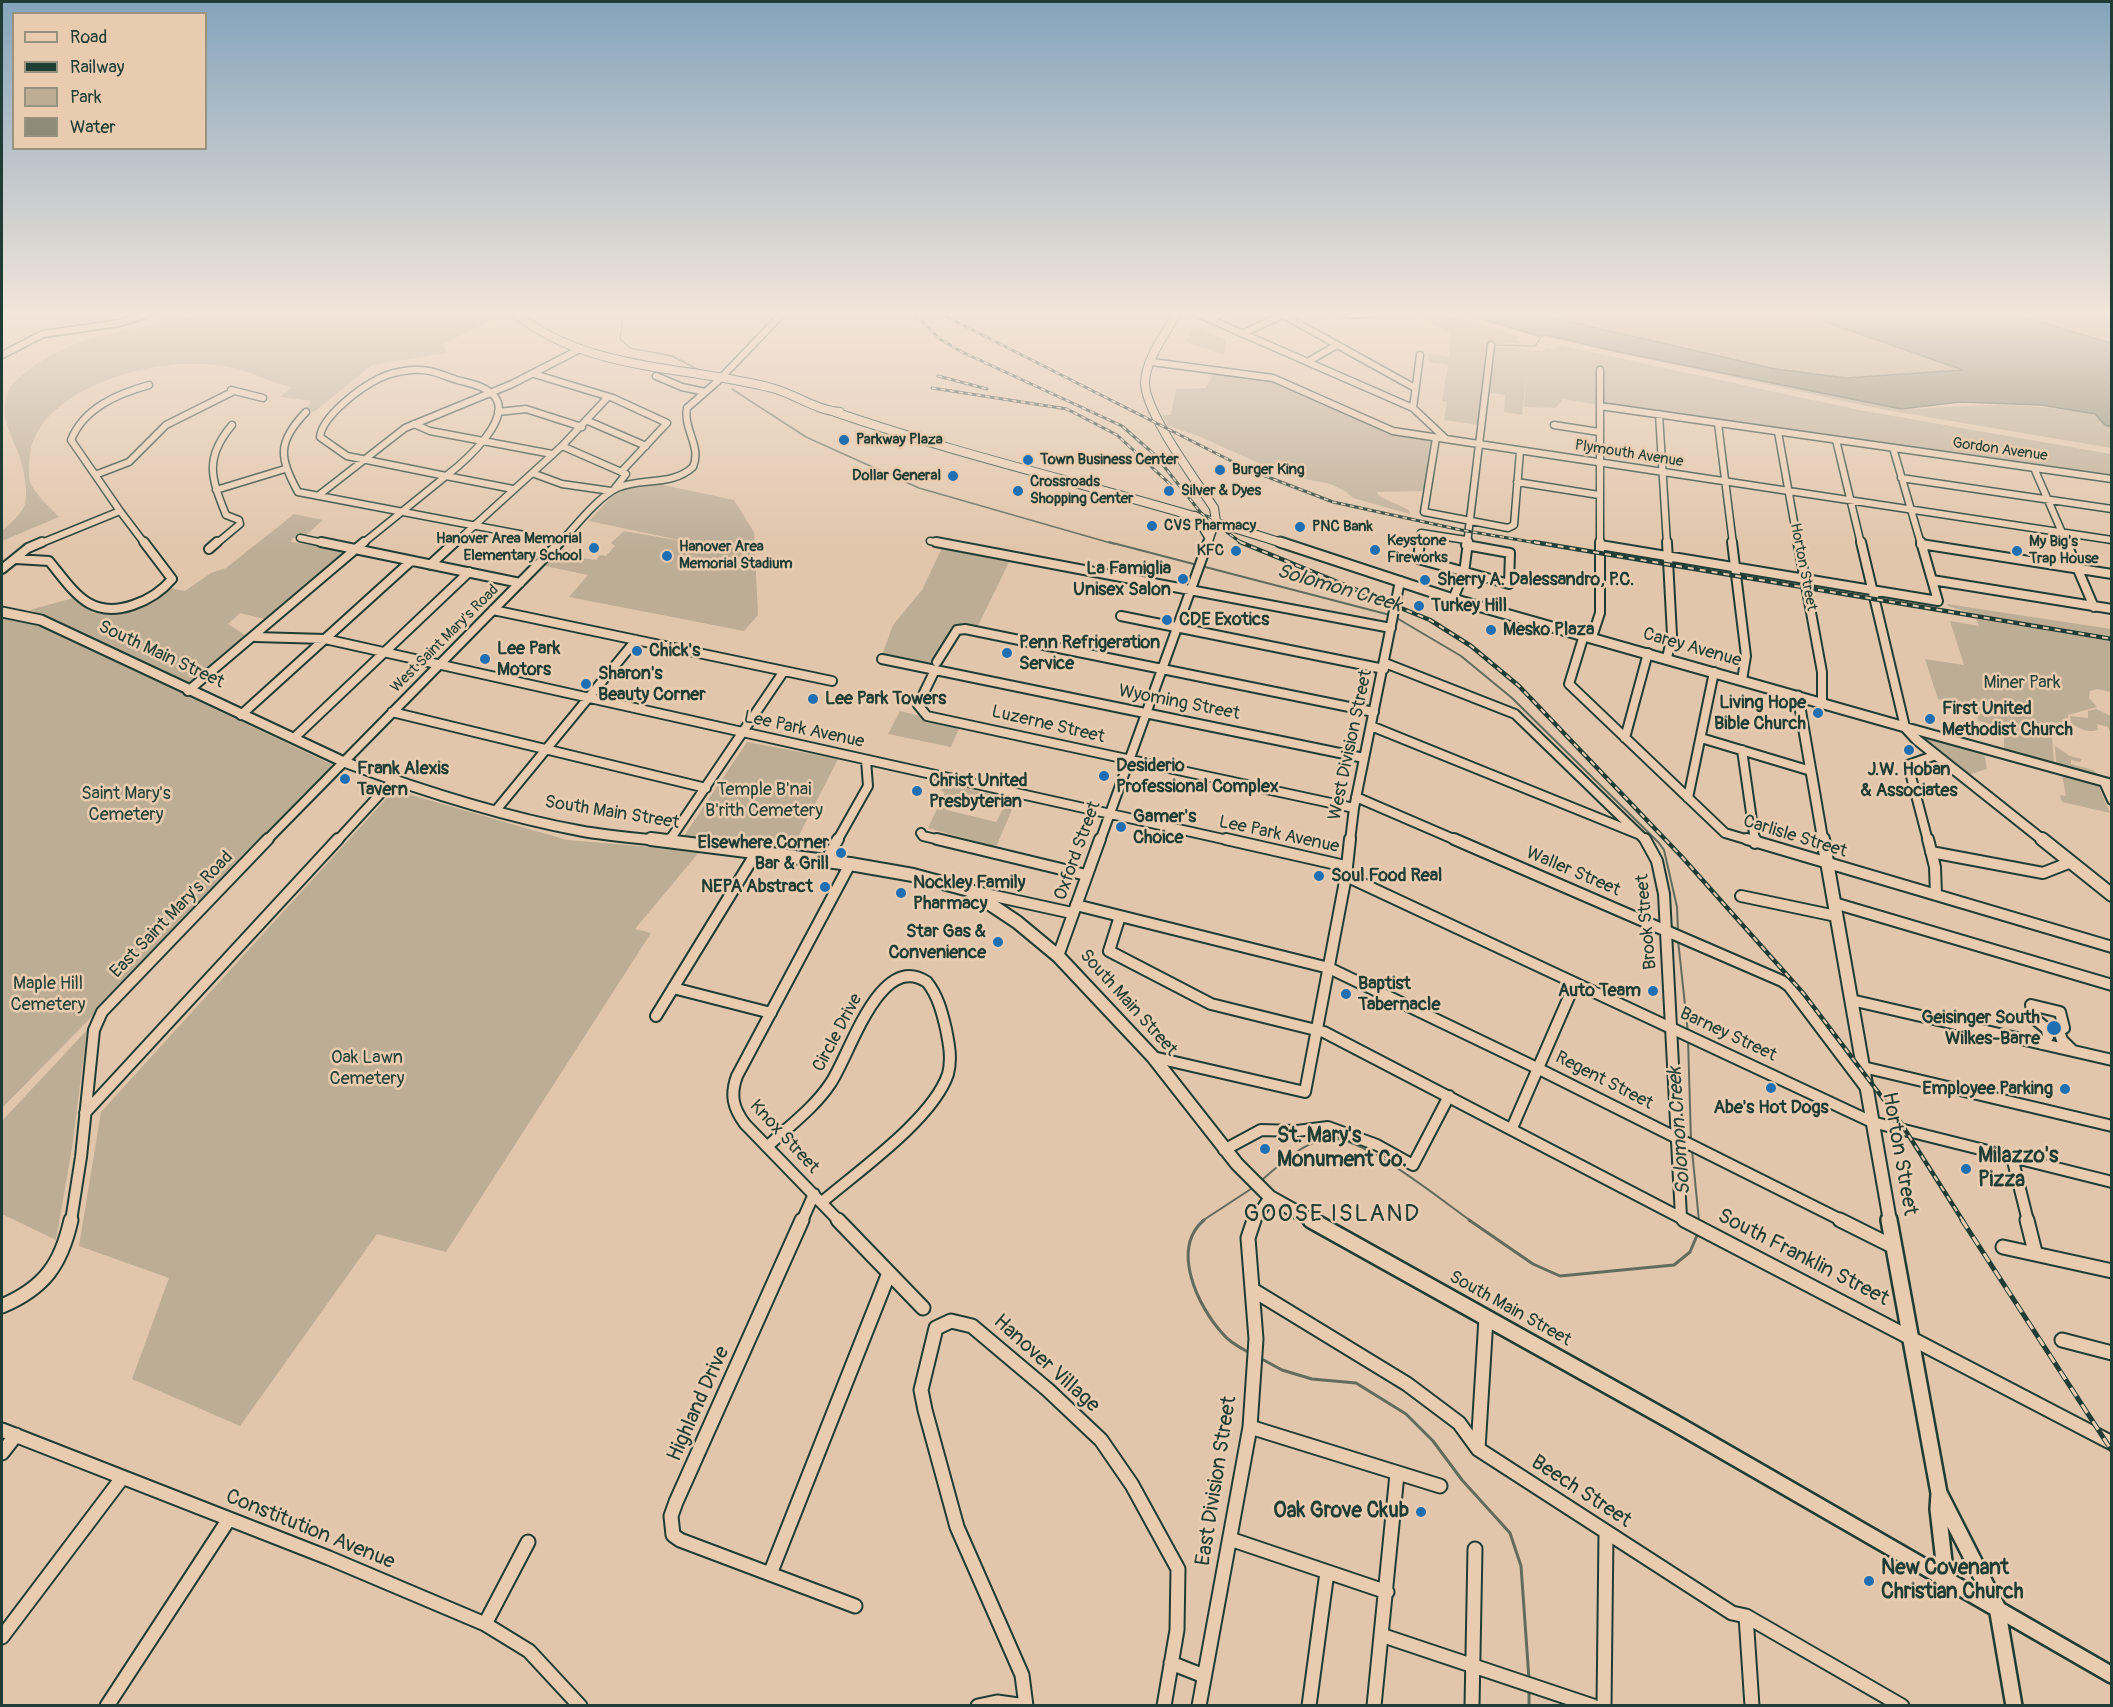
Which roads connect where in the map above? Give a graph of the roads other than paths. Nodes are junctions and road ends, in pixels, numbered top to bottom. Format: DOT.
graph roads {
  1 [pos="134,391"];
  2 [pos="231,391"];
  3 [pos="235,391"];
  4 [pos="362,391"];
  5 [pos="495,391"];
  6 [pos="585,391"];
  7 [pos="699,391"];
  8 [pos="766,391"];
  9 [pos="1146,391"];
  10 [pos="1301,391"];
  11 [pos="1374,391"];
  12 [pos="1414,391"];
  13 [pos="1485,391"];
  14 [pos="1600,391"];
  15 [pos="492,392"];
  16 [pos="705,392"];
  17 [pos="263,398"];
  18 [pos="608,398"];
  19 [pos="1600,406"];
  20 [pos="1413,408"];
  21 [pos="306,412"];
  22 [pos="498,412"];
  23 [pos="1659,414"];
  24 [pos="588,421"];
  25 [pos="1718,423"];
  26 [pos="414,424"];
  27 [pos="232,425"];
  28 [pos="1554,425"];
  29 [pos="582,427"];
  30 [pos="1599,432"];
  31 [pos="1778,432"];
  32 [pos="1436,438"];
  33 [pos="1446,439"];
  34 [pos="1836,440"];
  35 [pos="480,442"];
  36 [pos="1479,444"];
  37 [pos="562,446"];
  38 [pos="646,446"];
  39 [pos="1893,448"];
  40 [pos="1520,450"];
  41 [pos="552,454"];
  42 [pos="363,460"];
  43 [pos="1599,462"];
  44 [pos="2034,468"];
  45 [pos="285,470"];
  46 [pos="1661,472"];
  47 [pos="532,473"];
  48 [pos="623,473"];
  49 [pos="95,475"];
  50 [pos="444,476"];
  51 [pos="1901,478"];
  52 [pos="2112,479"];
  53 [pos="1517,482"];
  54 [pos="1725,482"];
  55 [pos="513,489"];
  56 [pos="216,490"];
  57 [pos="613,490"];
  58 [pos="1789,492"];
  59 [pos="319,495"];
  60 [pos="1599,495"];
  61 [pos="2047,500"];
  62 [pos="1850,501"];
  63 [pos="1214,508"];
  64 [pos="2112,509"];
  65 [pos="1911,510"];
  66 [pos="120,511"];
  67 [pos="400,511"];
  68 [pos="1195,515"];
  69 [pos="1216,521"];
  70 [pos="1470,522"];
  71 [pos="473,525"];
  72 [pos="1254,533"];
  73 [pos="2062,533"];
  74 [pos="300,538"];
  75 [pos="1209,539"];
  76 [pos="2112,540"];
  77 [pos="930,541"];
  78 [pos="561,542"];
  79 [pos="1466,543"];
  80 [pos="1921,544"];
  81 [pos="1600,545"];
  82 [pos="209,549"];
  83 [pos="355,550"];
  84 [pos="1666,556"];
  85 [pos="16,559"];
  86 [pos="411,561"];
  87 [pos="430,565"];
  88 [pos="1735,568"];
  89 [pos="2077,568"];
  90 [pos="2,569"];
  91 [pos="469,573"];
  92 [pos="1464,573"];
  93 [pos="2112,574"];
  94 [pos="2,575"];
  95 [pos="1806,579"];
  96 [pos="1932,580"];
  97 [pos="1400,581"];
  98 [pos="520,583"];
  99 [pos="1192,590"];
  100 [pos="1872,590"];
  101 [pos="1453,599"];
  102 [pos="2094,607"];
  103 [pos="2112,609"];
  104 [pos="494,610"];
  105 [pos="2,612"];
  106 [pos="1121,616"];
  107 [pos="1391,624"];
  108 [pos="1178,628"];
  109 [pos="1588,636"];
  110 [pos="255,637"];
  111 [pos="325,639"];
  112 [pos="636,640"];
  113 [pos="386,652"];
  114 [pos="1648,653"];
  115 [pos="1667,658"];
  116 [pos="882,659"];
  117 [pos="439,665"];
  118 [pos="936,666"];
  119 [pos="1384,666"];
  120 [pos="1163,669"];
  121 [pos="784,670"];
  122 [pos="1714,672"];
  123 [pos="1742,680"];
  124 [pos="832,681"];
  125 [pos="188,691"];
  126 [pos="1798,696"];
  127 [pos="588,699"];
  128 [pos="1822,703"];
  129 [pos="392,712"];
  130 [pos="1374,712"];
  131 [pos="1147,713"];
  132 [pos="241,714"];
  133 [pos="1371,726"];
  134 [pos="1905,727"];
  135 [pos="743,733"];
  136 [pos="294,738"];
  137 [pos="1625,738"];
  138 [pos="1701,738"];
  139 [pos="547,749"];
  140 [pos="1742,750"];
  141 [pos="1936,755"];
  142 [pos="1364,758"];
  143 [pos="866,760"];
  144 [pos="1129,760"];
  145 [pos="344,762"];
  146 [pos="1811,771"];
  147 [pos="393,780"];
  148 [pos="2108,783"];
  149 [pos="706,788"];
  150 [pos="1356,797"];
  151 [pos="1688,798"];
  152 [pos="2112,800"];
  153 [pos="1354,808"];
  154 [pos="497,809"];
  155 [pos="1108,813"];
  156 [pos="921,833"];
  157 [pos="1643,836"];
  158 [pos="668,842"];
  159 [pos="1755,843"];
  160 [pos="1931,852"];
  161 [pos="756,853"];
  162 [pos="826,861"];
  163 [pos="2071,862"];
  164 [pos="850,864"];
  165 [pos="1828,865"];
  166 [pos="1345,871"];
  167 [pos="1086,875"];
  168 [pos="969,891"];
  169 [pos="1936,895"];
  170 [pos="2112,895"];
  171 [pos="1741,896"];
  172 [pos="1834,903"];
  173 [pos="1074,909"];
  174 [pos="1120,916"];
  175 [pos="1836,916"];
  176 [pos="1668,931"];
  177 [pos="2112,947"];
  178 [pos="1058,956"];
  179 [pos="1329,968"];
  180 [pos="1575,983"];
  181 [pos="2112,985"];
  182 [pos="673,988"];
  183 [pos="1851,1000"];
  184 [pos="771,1013"];
  185 [pos="656,1016"];
  186 [pos="1674,1028"];
  187 [pos="1315,1029"];
  188 [pos="2042,1044"];
  189 [pos="2074,1051"];
  190 [pos="1153,1057"];
  191 [pos="2112,1060"];
  192 [pos="1863,1067"];
  193 [pos="1537,1068"];
  194 [pos="1866,1088"];
  195 [pos="1449,1096"];
  196 [pos="85,1113"];
  197 [pos="1872,1122"];
  198 [pos="2112,1126"];
  199 [pos="1512,1128"];
  200 [pos="1680,1139"];
  201 [pos="768,1146"];
  202 [pos="1224,1150"];
  203 [pos="2012,1157"];
  204 [pos="2112,1182"];
  205 [pos="1260,1189"];
  206 [pos="818,1198"];
  207 [pos="1685,1219"];
  208 [pos="2003,1246"];
  209 [pos="1894,1247"];
  210 [pos="2035,1252"];
  211 [pos="2112,1271"];
  212 [pos="889,1273"];
  213 [pos="1253,1290"];
  214 [pos="2,1306"];
  215 [pos="923,1308"];
  216 [pos="1486,1318"];
  217 [pos="1910,1336"];
  218 [pos="2062,1340"];
  219 [pos="2112,1353"];
  220 [pos="1250,1427"];
  221 [pos="2,1430"];
  222 [pos="16,1435"];
  223 [pos="2112,1443"];
  224 [pos="1478,1449"];
  225 [pos="2,1453"];
  226 [pos="1397,1474"];
  227 [pos="122,1478"];
  228 [pos="1440,1486"];
  229 [pos="1939,1493"];
  230 [pos="229,1519"];
  231 [pos="1606,1534"];
  232 [pos="1230,1539"];
  233 [pos="528,1542"];
  234 [pos="1475,1550"];
  235 [pos="1327,1572"];
  236 [pos="770,1574"];
  237 [pos="1946,1579"];
  238 [pos="1387,1592"];
  239 [pos="855,1606"];
  240 [pos="1996,1607"];
  241 [pos="1746,1616"];
  242 [pos="485,1623"];
  243 [pos="1381,1635"];
  244 [pos="2,1637"];
  245 [pos="1171,1663"];
  246 [pos="1474,1668"];
  247 [pos="2112,1675"];
  248 [pos="1204,1676"];
  249 [pos="107,1706"];
  250 [pos="580,1706"];
  251 [pos="978,1706"];
  252 [pos="1026,1706"];
  253 [pos="1164,1706"];
  254 [pos="1199,1706"];
  255 [pos="1309,1706"];
  256 [pos="1374,1706"];
  257 [pos="1472,1706"];
  258 [pos="1593,1706"];
  259 [pos="1604,1706"];
  260 [pos="1752,1706"];
  261 [pos="1902,1706"];
  262 [pos="2014,1706"];
  1 -- 49 [label="street"];
  2 -- 49 [label="street"];
  3 -- 17 [label="street"];
  4 -- 42 [label="street"];
  5 -- 15 [label="street"];
  6 -- 18 [label="street"];
  7 -- 16 [label="street"];
  8 -- 68 [label="main road, Carey Avenue"];
  9 -- 63 [label="main road"];
  10 -- 32 [label="street, Plymouth Avenue"];
  11 -- 20 [label="street"];
  12 -- 20 [label="street"];
  13 -- 36 [label="street"];
  14 -- 19 [label="street"];
  15 -- 22 [label="street"];
  15 -- 26 [label="street"];
  16 -- 57 [label="street"];
  18 -- 24 [label="street"];
  18 -- 38 [label="street, West Saint Mary's Road"];
  19 -- 23 [label="street, Gordon Avenue"];
  19 -- 30 [label="street"];
  20 -- 33 [label="street"];
  21 -- 45 [label="street"];
  22 -- 29 [label="street"];
  22 -- 35 [label="street"];
  23 -- 25 [label="street, Gordon Avenue"];
  23 -- 46 [label="street"];
  24 -- 29 [label="street"];
  24 -- 38 [label="street"];
  25 -- 31 [label="street, Gordon Avenue"];
  25 -- 54 [label="street"];
  26 -- 35 [label="street"];
  26 -- 42 [label="street"];
  27 -- 56 [label="street"];
  28 -- 30 [label="street"];
  29 -- 37 [label="street"];
  30 -- 43 [label="street"];
  31 -- 34 [label="street, Gordon Avenue"];
  31 -- 58 [label="street, Horton Street"];
  32 -- 33 [label="street, Plymouth Avenue"];
  32 -- 70 [label="street"];
  33 -- 36 [label="street, Plymouth Avenue"];
  34 -- 39 [label="street, Gordon Avenue"];
  34 -- 62 [label="street"];
  35 -- 41 [label="street"];
  35 -- 50 [label="street"];
  36 -- 40 [label="street, Plymouth Avenue"];
  36 -- 70 [label="street"];
  37 -- 41 [label="street"];
  37 -- 48 [label="street"];
  38 -- 48 [label="street, West Saint Mary's Road"];
  39 -- 44 [label="street, Gordon Avenue"];
  39 -- 51 [label="street"];
  40 -- 43 [label="street, Plymouth Avenue"];
  40 -- 53 [label="street"];
  41 -- 47 [label="street"];
  42 -- 50 [label="street"];
  42 -- 59 [label="street"];
  43 -- 46 [label="street, Plymouth Avenue"];
  43 -- 60 [label="street"];
  44 -- 52 [label="street, Gordon Avenue"];
  44 -- 61 [label="street"];
  45 -- 56 [label="street"];
  45 -- 59 [label="street"];
  46 -- 54 [label="street, Plymouth Avenue"];
  46 -- 84 [label="street"];
  47 -- 55 [label="street"];
  47 -- 57 [label="street"];
  48 -- 57 [label="street, West Saint Mary's Road"];
  49 -- 66 [label="street"];
  50 -- 55 [label="street"];
  50 -- 67 [label="street"];
  51 -- 61 [label="street"];
  51 -- 65 [label="street"];
  53 -- 60 [label="street"];
  53 -- 70 [label="street"];
  54 -- 58 [label="street, Plymouth Avenue"];
  54 -- 88 [label="street"];
  55 -- 71 [label="street"];
  56 -- 82 [label="street"];
  57 -- 78 [label="street, West Saint Mary's Road"];
  58 -- 62 [label="street, Plymouth Avenue"];
  58 -- 95 [label="street, Horton Street"];
  59 -- 67 [label="street"];
  60 -- 81 [label="street"];
  61 -- 64 [label="street"];
  61 -- 73 [label="street"];
  62 -- 65 [label="street, Plymouth Avenue"];
  62 -- 100 [label="street"];
  63 -- 69 [label="main road"];
  63 -- 72 [label="main road"];
  65 -- 73 [label="street, Plymouth Avenue"];
  65 -- 80 [label="street"];
  66 -- 85 [label="street"];
  66 -- 85 [label="street"];
  67 -- 71 [label="street"];
  67 -- 83 [label="street"];
  68 -- 69 [label="main road, Carey Avenue"];
  68 -- 75 [label="street"];
  69 -- 72 [label="main road, Carey Avenue"];
  69 -- 75 [label="street, Oxford Street"];
  70 -- 79 [label="street"];
  71 -- 78 [label="street"];
  71 -- 87 [label="street"];
  72 -- 97 [label="main road, Carey Avenue"];
  73 -- 76 [label="street, Plymouth Avenue"];
  73 -- 89 [label="street"];
  74 -- 83 [label="street"];
  75 -- 99 [label="street, Oxford Street"];
  77 -- 99 [label="street"];
  78 -- 98 [label="street, West Saint Mary's Road"];
  79 -- 92 [label="street"];
  79 -- 92 [label="street"];
  79 -- 92 [label="street"];
  80 -- 89 [label="street"];
  80 -- 96 [label="street"];
  81 -- 84 [label="street"];
  81 -- 109 [label="street"];
  83 -- 86 [label="street"];
  83 -- 110 [label="street"];
  84 -- 88 [label="street"];
  84 -- 115 [label="street"];
  85 -- 90 [label="street"];
  85 -- 94 [label="street"];
  86 -- 87 [label="street"];
  86 -- 111 [label="street"];
  87 -- 91 [label="street"];
  88 -- 95 [label="street"];
  88 -- 123 [label="street"];
  89 -- 93 [label="street"];
  89 -- 102 [label="street"];
  91 -- 98 [label="street"];
  91 -- 113 [label="street"];
  92 -- 101 [label="street"];
  95 -- 100 [label="street"];
  95 -- 128 [label="street, Horton Street"];
  96 -- 100 [label="street"];
  96 -- 102 [label="street"];
  97 -- 101 [label="main road, Carey Avenue"];
  97 -- 107 [label="street, West Division Street"];
  98 -- 104 [label="street, West Saint Mary's Road"];
  99 -- 107 [label="street"];
  99 -- 108 [label="street, Oxford Street"];
  100 -- 134 [label="street"];
  101 -- 109 [label="main road, Carey Avenue"];
  102 -- 103 [label="street"];
  104 -- 112 [label="street"];
  104 -- 117 [label="street, West Saint Mary's Road"];
  105 -- 125 [label="main road, South Main Street"];
  106 -- 108 [label="street, Brook Street"];
  107 -- 119 [label="street, West Division Street"];
  108 -- 119 [label="street, Brook Street"];
  108 -- 120 [label="street, Oxford Street"];
  109 -- 114 [label="main road, Carey Avenue"];
  109 -- 137 [label="street, Carlisle Street"];
  110 -- 111 [label="street, Lee Park Avenue"];
  110 -- 125 [label="street"];
  111 -- 113 [label="street, Lee Park Avenue"];
  111 -- 132 [label="street"];
  112 -- 121 [label="street"];
  112 -- 127 [label="street"];
  113 -- 117 [label="street, Lee Park Avenue"];
  113 -- 136 [label="street"];
  114 -- 115 [label="main road, Carey Avenue"];
  114 -- 137 [label="street"];
  115 -- 122 [label="main road, Carey Avenue"];
  116 -- 118 [label="street, Wyoming Street"];
  117 -- 127 [label="street, Lee Park Avenue"];
  117 -- 129 [label="street, West Saint Mary's Road"];
  118 -- 120 [label="street"];
  118 -- 131 [label="street, Wyoming Street"];
  118 -- 144 [label="street, Luzerne Street"];
  119 -- 130 [label="street, West Division Street"];
  119 -- 157 [label="street, Brook Street"];
  120 -- 130 [label="street"];
  120 -- 131 [label="street, Oxford Street"];
  121 -- 124 [label="street"];
  121 -- 135 [label="street"];
  122 -- 123 [label="main road, Carey Avenue"];
  122 -- 138 [label="street"];
  123 -- 126 [label="main road, Carey Avenue"];
  125 -- 132 [label="main road, South Main Street"];
  126 -- 128 [label="main road, Carey Avenue"];
  126 -- 146 [label="main road, Horton Street"];
  127 -- 135 [label="street, Lee Park Avenue"];
  127 -- 139 [label="street"];
  128 -- 134 [label="main road, Carey Avenue"];
  129 -- 139 [label="street"];
  129 -- 145 [label="street, West Saint Mary's Road"];
  130 -- 133 [label="street, West Division Street"];
  131 -- 142 [label="street, Wyoming Street"];
  131 -- 144 [label="street, Oxford Street"];
  132 -- 136 [label="main road, South Main Street"];
  133 -- 142 [label="street, West Division Street"];
  133 -- 157 [label="street"];
  134 -- 141 [label="main road, Carey Avenue"];
  134 -- 148 [label="street"];
  135 -- 143 [label="street, Lee Park Avenue"];
  135 -- 149 [label="street"];
  136 -- 145 [label="main road, South Main Street"];
  137 -- 151 [label="street, Carlisle Street"];
  138 -- 140 [label="street"];
  138 -- 151 [label="street"];
  139 -- 149 [label="street"];
  139 -- 154 [label="street"];
  140 -- 146 [label="street"];
  140 -- 159 [label="street"];
  141 -- 160 [label="street"];
  141 -- 163 [label="main road, Carey Avenue"];
  142 -- 150 [label="street, West Division Street"];
  143 -- 155 [label="street, Lee Park Avenue"];
  143 -- 162 [label="street"];
  144 -- 153 [label="street, Luzerne Street"];
  144 -- 155 [label="street, Oxford Street"];
  145 -- 147 [label="main road, South Main Street"];
  145 -- 196 [label="street, East Saint Mary's Road"];
  146 -- 165 [label="main road, Horton Street"];
  147 -- 154 [label="main road, South Main Street"];
  147 -- 196 [label="street"];
  148 -- 152 [label="street"];
  149 -- 158 [label="street"];
  150 -- 153 [label="street, West Division Street"];
  150 -- 176 [label="street, Waller Street"];
  151 -- 159 [label="street, Carlisle Street"];
  153 -- 166 [label="street, West Division Street"];
  154 -- 158 [label="main road, South Main Street"];
  155 -- 166 [label="street, Lee Park Avenue"];
  155 -- 167 [label="street, Oxford Street"];
  156 -- 167 [label="street"];
  157 -- 176 [label="street, Brook Street"];
  158 -- 161 [label="main road, South Main Street"];
  159 -- 165 [label="street, Carlisle Street"];
  160 -- 163 [label="street"];
  160 -- 169 [label="street"];
  161 -- 162 [label="main road, South Main Street"];
  161 -- 182 [label="street"];
  162 -- 164 [label="main road, South Main Street"];
  163 -- 170 [label="main road, Carey Avenue"];
  164 -- 168 [label="main road, South Main Street"];
  164 -- 184 [label="street, Knox Street"];
  165 -- 169 [label="street, Carlisle Street"];
  165 -- 172 [label="main road, Horton Street"];
  166 -- 179 [label="street, West Division Street"];
  166 -- 180 [label="street, Barney Street"];
  167 -- 173 [label="street, Oxford Street"];
  168 -- 173 [label="street, Regent Street"];
  168 -- 178 [label="main road, South Main Street"];
  169 -- 177 [label="street, Carlisle Street"];
  171 -- 175 [label="street"];
  172 -- 175 [label="main road, Horton Street"];
  172 -- 181 [label="street"];
  173 -- 174 [label="street, Regent Street"];
  173 -- 178 [label="street, Oxford Street"];
  174 -- 179 [label="street, Regent Street"];
  174 -- 187 [label="street, South Franklin Street"];
  175 -- 183 [label="main road, Horton Street"];
  176 -- 186 [label="street, Brook Street"];
  176 -- 194 [label="street, Waller Street"];
  178 -- 190 [label="main road, South Main Street"];
  179 -- 187 [label="street, West Division Street"];
  179 -- 193 [label="street, Regent Street"];
  180 -- 186 [label="street, Barney Street"];
  180 -- 193 [label="street"];
  182 -- 184 [label="street"];
  182 -- 185 [label="street"];
  183 -- 188 [label="street"];
  183 -- 192 [label="main road, Horton Street"];
  184 -- 201 [label="street, Knox Street"];
  186 -- 197 [label="street, Barney Street"];
  186 -- 200 [label="street, Brook Street"];
  187 -- 190 [label="street, West Division Street"];
  187 -- 195 [label="street, South Franklin Street"];
  188 -- 189 [label="street"];
  188 -- 189 [label="street"];
  189 -- 191 [label="street"];
  190 -- 202 [label="main road, South Main Street"];
  192 -- 194 [label="main road, Horton Street"];
  192 -- 198 [label="street"];
  193 -- 199 [label="street"];
  193 -- 200 [label="street, Regent Street"];
  194 -- 197 [label="main road, Horton Street"];
  195 -- 199 [label="street, South Franklin Street"];
  195 -- 202 [label="street"];
  196 -- 214 [label="street, East Saint Mary's Road"];
  197 -- 203 [label="street, Barney Street"];
  197 -- 209 [label="main road, Horton Street"];
  199 -- 207 [label="street, South Franklin Street"];
  200 -- 207 [label="street, Brook Street"];
  200 -- 209 [label="street, Regent Street"];
  201 -- 206 [label="street, Knox Street"];
  201 -- 206 [label="street, Circle Drive"];
  202 -- 205 [label="main road, South Main Street"];
  203 -- 204 [label="street, Barney Street"];
  203 -- 210 [label="street"];
  205 -- 213 [label="street, East Division Street"];
  205 -- 216 [label="main road, South Main Street"];
  206 -- 212 [label="street, Knox Street"];
  206 -- 236 [label="street, Highland Drive"];
  207 -- 217 [label="street, South Franklin Street"];
  208 -- 210 [label="street"];
  209 -- 217 [label="main road, Horton Street"];
  210 -- 211 [label="street"];
  212 -- 215 [label="street, Knox Street"];
  212 -- 236 [label="street"];
  213 -- 220 [label="street, East Division Street"];
  213 -- 224 [label="street, Beech Street"];
  216 -- 224 [label="street"];
  216 -- 237 [label="main road, South Main Street"];
  217 -- 223 [label="street, South Franklin Street"];
  217 -- 229 [label="main road, Horton Street"];
  218 -- 219 [label="street"];
  220 -- 226 [label="street"];
  220 -- 232 [label="street, East Division Street"];
  221 -- 222 [label="street, Constitution Avenue"];
  222 -- 225 [label="street"];
  222 -- 227 [label="street, Constitution Avenue"];
  224 -- 231 [label="street, Beech Street"];
  226 -- 228 [label="street"];
  226 -- 238 [label="street"];
  227 -- 230 [label="street, Constitution Avenue"];
  227 -- 244 [label="street"];
  229 -- 237 [label="main road"];
  229 -- 240 [label="main road, Horton Street"];
  230 -- 242 [label="street, Constitution Avenue"];
  230 -- 249 [label="street"];
  231 -- 241 [label="street, Beech Street"];
  231 -- 259 [label="street"];
  232 -- 235 [label="street"];
  232 -- 248 [label="street, East Division Street"];
  233 -- 242 [label="street"];
  234 -- 246 [label="street"];
  235 -- 238 [label="street"];
  235 -- 255 [label="street"];
  236 -- 239 [label="street, Highland Drive"];
  237 -- 240 [label="main road, South Main Street"];
  238 -- 243 [label="street"];
  240 -- 247 [label="main road, South Main Street"];
  240 -- 262 [label="main road, Horton Street"];
  241 -- 260 [label="street"];
  241 -- 261 [label="street, Beech Street"];
  242 -- 250 [label="street, Constitution Avenue"];
  243 -- 246 [label="street"];
  243 -- 256 [label="street"];
  245 -- 248 [label="street"];
  245 -- 252 [label="street, Hanover Village"];
  245 -- 253 [label="street, Hanover Village"];
  246 -- 257 [label="street"];
  246 -- 258 [label="street"];
  248 -- 254 [label="street, East Division Street"];
  251 -- 252 [label="street"];
}
